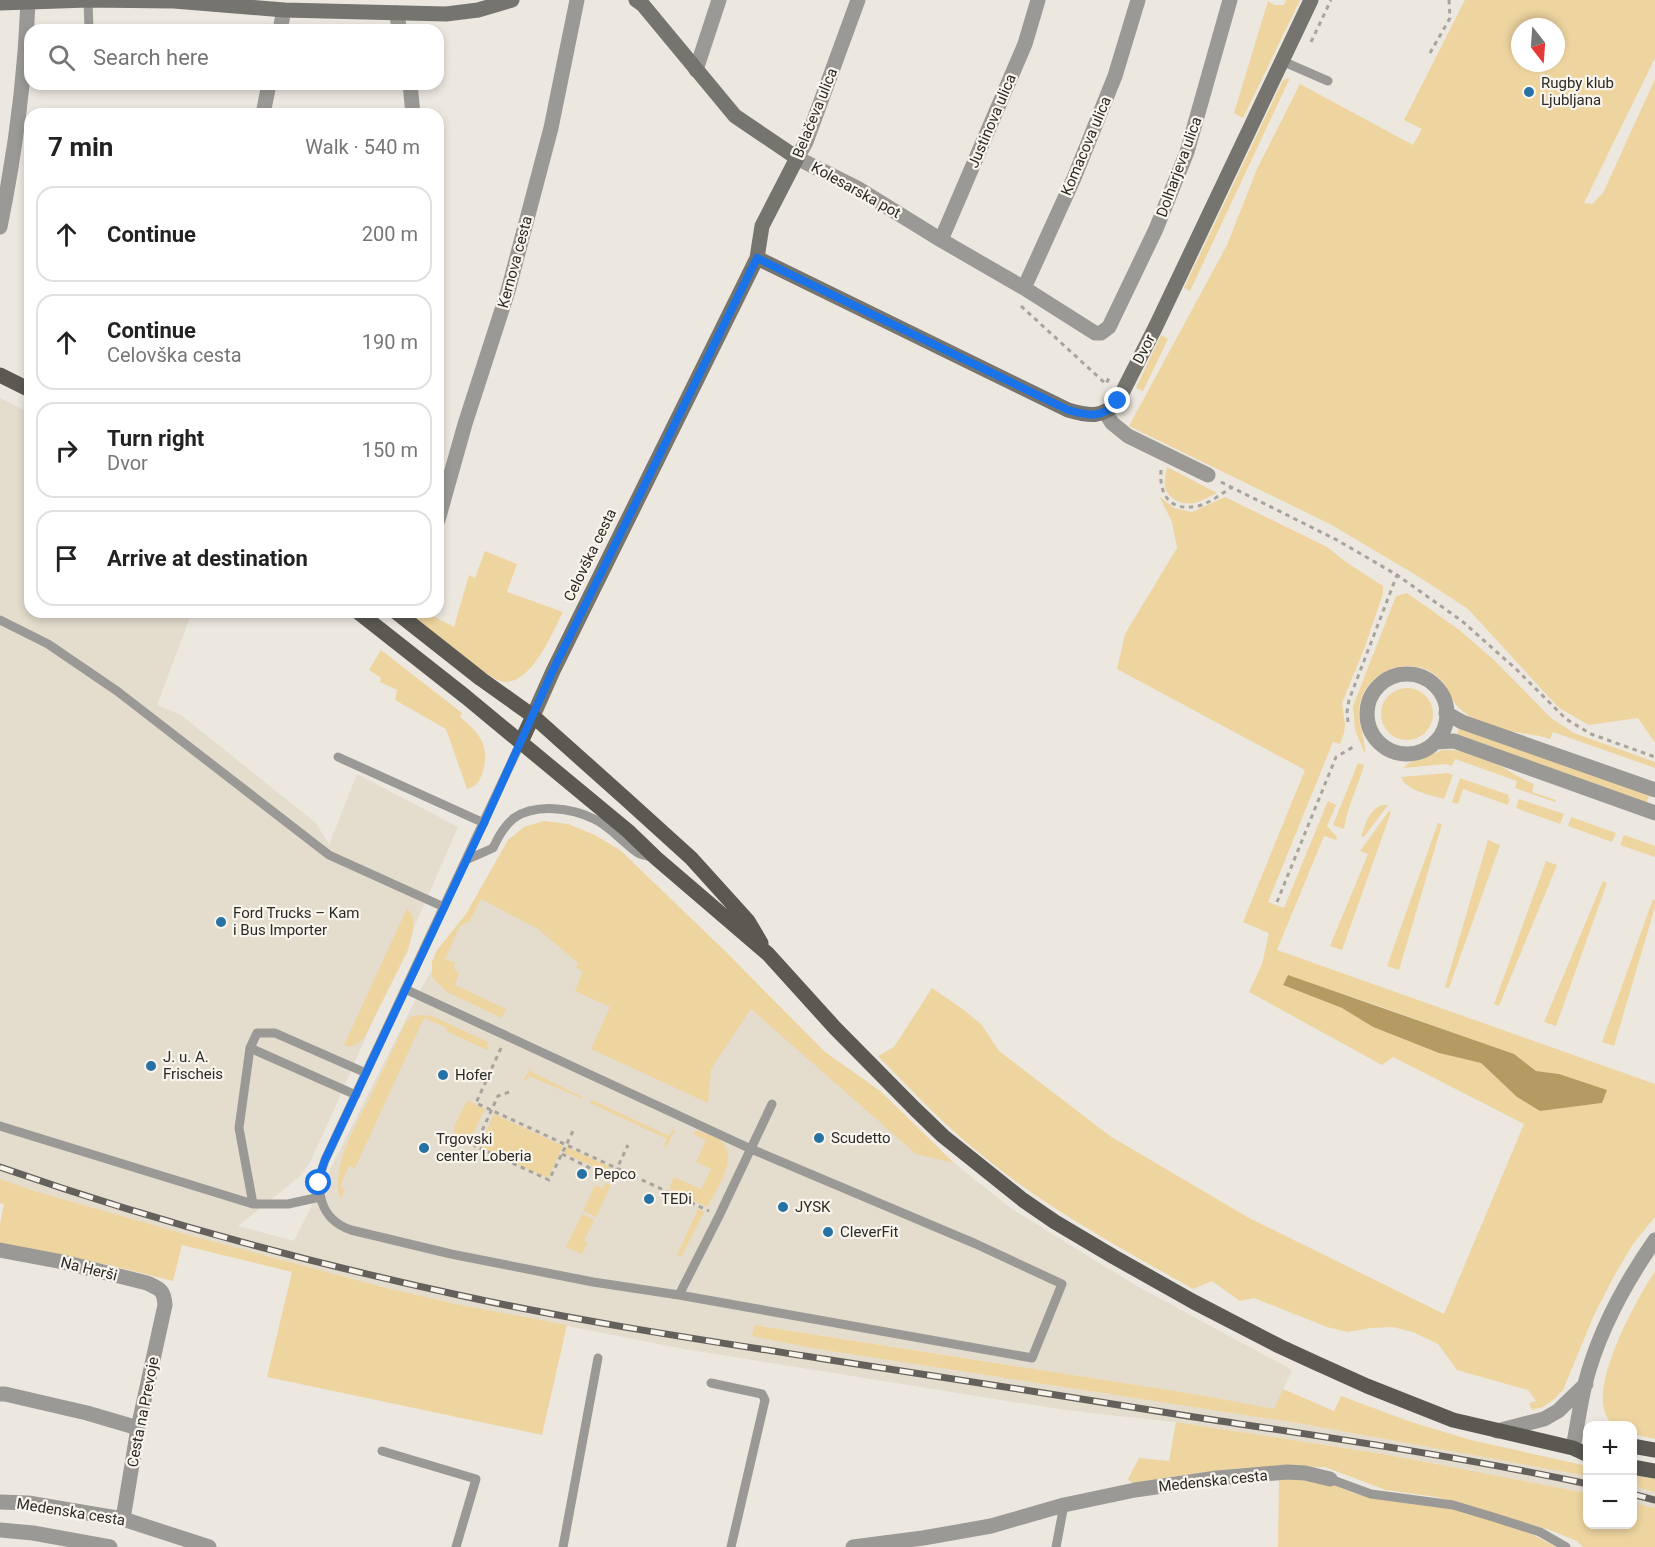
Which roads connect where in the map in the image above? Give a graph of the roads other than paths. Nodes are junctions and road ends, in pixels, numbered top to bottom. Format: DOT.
graph roads {
  1 [pos="88,0"];
  2 [pos="512,0"];
  3 [pos="577,0"];
  4 [pos="636,0"];
  5 [pos="719,0"];
  6 [pos="858,0"];
  7 [pos="1038,0"];
  8 [pos="1138,0"];
  9 [pos="1230,0"];
  10 [pos="1311,0"];
  11 [pos="38,1"];
  12 [pos="0,3"];
  13 [pos="370,6"];
  14 [pos="284,10"];
  15 [pos="396,14"];
  16 [pos="34,24"];
  17 [pos="89,24"];
  18 [pos="281,24"];
  19 [pos="398,24"];
  20 [pos="1282,61"];
  21 [pos="696,70"];
  22 [pos="1328,81"];
  23 [pos="24,82"];
  24 [pos="268,90"];
  25 [pos="411,90"];
  26 [pos="264,108"];
  27 [pos="412,108"];
  28 [pos="797,158"];
  29 [pos="0,227"];
  30 [pos="941,240"];
  31 [pos="757,258"];
  32 [pos="1024,288"];
  33 [pos="1109,327"];
  34 [pos="0,375"];
  35 [pos="24,387"];
  36 [pos="1105,412"];
  37 [pos="1208,475"];
  38 [pos="444,499"];
  39 [pos="366,618"];
  40 [pos="404,618"];
  41 [pos="0,620"];
  42 [pos="1446,713"];
  43 [pos="533,716"];
  44 [pos="521,742"];
  45 [pos="1435,742"];
  46 [pos="338,757"];
  47 [pos="1655,790"];
  48 [pos="1655,813"];
  49 [pos="484,823"];
  50 [pos="656,858"];
  51 [pos="466,860"];
  52 [pos="444,907"];
  53 [pos="768,954"];
  54 [pos="405,989"];
  55 [pos="250,1048"];
  56 [pos="366,1073"];
  57 [pos="356,1095"];
  58 [pos="772,1104"];
  59 [pos="0,1126"];
  60 [pos="751,1149"];
  61 [pos="320,1197"];
  62 [pos="253,1204"];
  63 [pos="1655,1240"];
  64 [pos="0,1250"];
  65 [pos="679,1295"];
  66 [pos="165,1305"];
  67 [pos="597,1358"];
  68 [pos="711,1383"];
  69 [pos="1586,1384"];
  70 [pos="0,1394"];
  71 [pos="138,1428"];
  72 [pos="1497,1431"];
  73 [pos="1580,1446"];
  74 [pos="1637,1447"];
  75 [pos="1655,1450"];
  76 [pos="382,1451"];
  77 [pos="1637,1468"];
  78 [pos="1655,1471"];
  79 [pos="1330,1479"];
  80 [pos="0,1502"];
  81 [pos="1064,1505"];
  82 [pos="123,1519"];
  83 [pos="0,1530"];
  84 [pos="162,1533"];
  85 [pos="110,1547"];
  86 [pos="153,1547"];
  87 [pos="209,1547"];
  88 [pos="456,1547"];
  89 [pos="563,1547"];
  90 [pos="731,1547"];
  91 [pos="853,1547"];
  92 [pos="1056,1547"];
  93 [pos="1566,1547"];
  1 -- 11 [label="street"];
  1 -- 14 [label="street"];
  1 -- 17 [label="lane"];
  2 -- 15 [label="street"];
  3 -- 38 [label="street, Kernova cesta"];
  4 -- 21 [label="street, Kolesarska pot"];
  5 -- 21 [label="street"];
  6 -- 28 [label="street, Belačeva ulica"];
  7 -- 30 [label="street, Justinova ulica"];
  8 -- 32 [label="street, Komacova ulica"];
  9 -- 33 [label="street, Dolharjeva ulica"];
  10 -- 20 [label="street, Dvor"];
  11 -- 12 [label="street"];
  11 -- 16 [label="street"];
  13 -- 14 [label="street"];
  13 -- 15 [label="street"];
  14 -- 18 [label="street"];
  15 -- 19 [label="street"];
  20 -- 22 [label="lane"];
  20 -- 36 [label="street, Dvor"];
  21 -- 28 [label="street, Kolesarska pot"];
  23 -- 29 [label="street"];
  24 -- 26 [label="street"];
  25 -- 27 [label="street"];
  28 -- 30 [label="street, Kolesarska pot"];
  28 -- 31 [label="street, Belačeva ulica"];
  30 -- 32 [label="street, Kolesarska pot"];
  31 -- 36 [label="street"];
  31 -- 43 [label="street, Celovška cesta"];
  32 -- 33 [label="street, Kolesarska pot"];
  34 -- 35 [label="main road"];
  36 -- 37 [label="street"];
  39 -- 44 [label="main road"];
  40 -- 43 [label="main road"];
  41 -- 52 [label="lane"];
  42 -- 45 [label="street"];
  42 -- 45 [label="street"];
  42 -- 47 [label="street"];
  43 -- 44 [label="main road"];
  43 -- 53 [label="main road"];
  44 -- 49 [label="lane"];
  44 -- 50 [label="main road"];
  45 -- 48 [label="street"];
  46 -- 49 [label="lane"];
  49 -- 51 [label="lane"];
  50 -- 51 [label="lane"];
  50 -- 53 [label="main road"];
  51 -- 52 [label="lane"];
  52 -- 54 [label="lane"];
  53 -- 72 [label="main road"];
  54 -- 56 [label="lane"];
  54 -- 60 [label="lane"];
  55 -- 56 [label="lane"];
  55 -- 57 [label="lane"];
  55 -- 62 [label="lane"];
  56 -- 57 [label="lane"];
  57 -- 61 [label="lane"];
  58 -- 60 [label="lane"];
  59 -- 62 [label="lane"];
  60 -- 65 [label="lane"];
  60 -- 65 [label="lane"];
  61 -- 62 [label="lane"];
  61 -- 65 [label="lane"];
  63 -- 69 [label="street"];
  64 -- 66 [label="street, Na Herši"];
  66 -- 71 [label="street, Cesta na Prevoje"];
  67 -- 89 [label="lane"];
  68 -- 90 [label="lane"];
  69 -- 72 [label="street"];
  69 -- 73 [label="street"];
  70 -- 71 [label="street"];
  71 -- 82 [label="street, Cesta na Prevoje"];
  72 -- 73 [label="main road"];
  74 -- 75 [label="main road"];
  76 -- 88 [label="lane"];
  77 -- 78 [label="main road"];
  79 -- 81 [label="street, Medenska cesta"];
  79 -- 93 [label="lane, Medenska cesta"];
  80 -- 82 [label="street, Medenska cesta"];
  81 -- 91 [label="street, Medenska cesta"];
  81 -- 92 [label="lane"];
  82 -- 84 [label="street, Medenska cesta"];
  83 -- 85 [label="street"];
  84 -- 86 [label="street"];
  84 -- 87 [label="street, Medenska cesta"];
}
